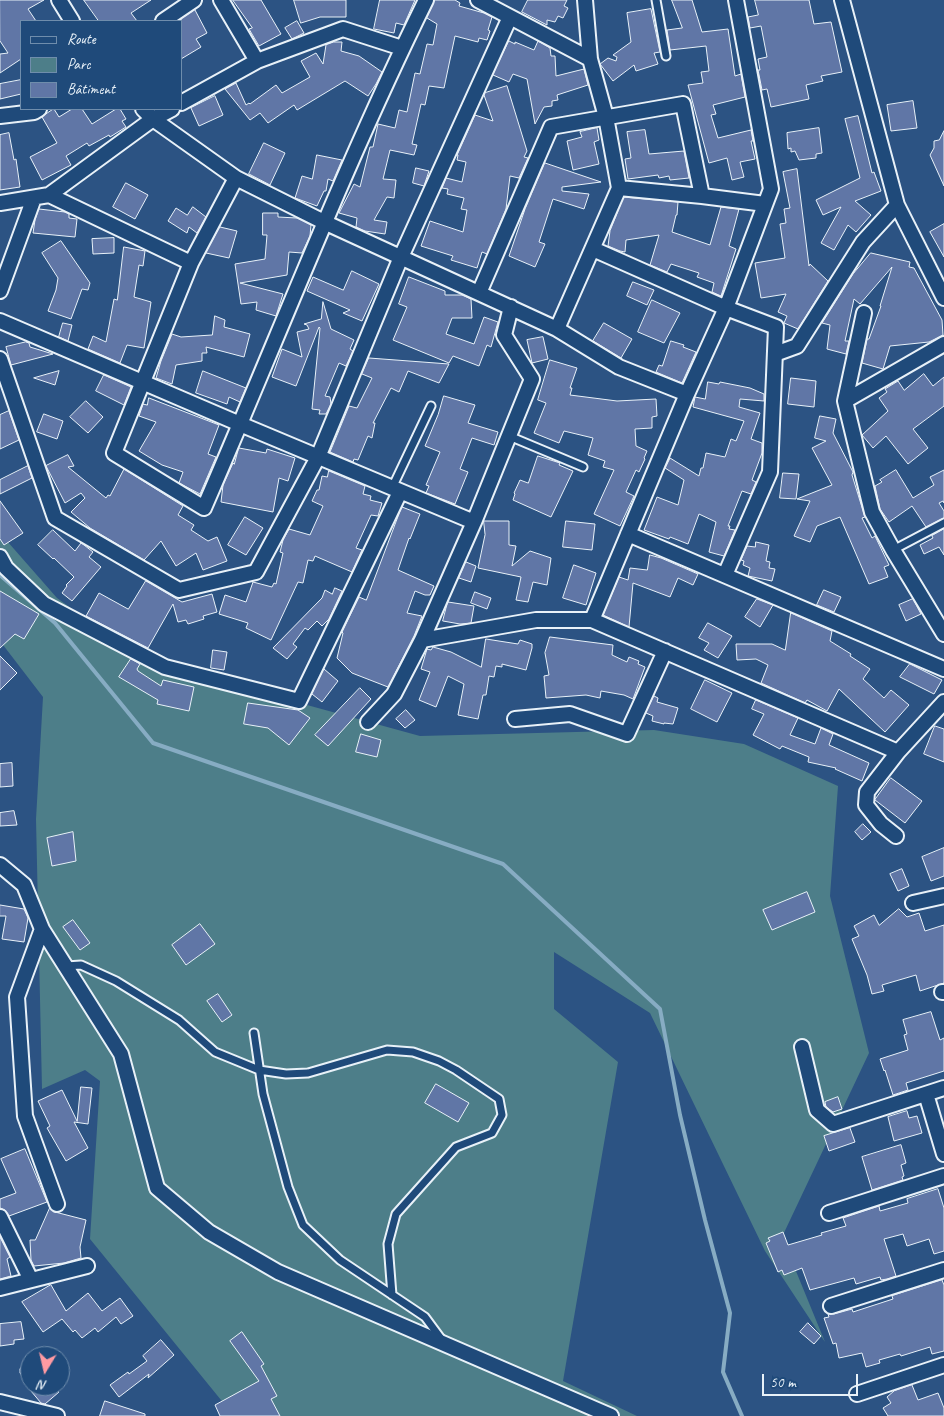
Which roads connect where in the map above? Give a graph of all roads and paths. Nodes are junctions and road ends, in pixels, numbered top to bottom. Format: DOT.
graph roads {
  1 [pos="59,0"];
  2 [pos="194,0"];
  3 [pos="222,0"];
  4 [pos="426,0"];
  5 [pos="478,0"];
  6 [pos="585,0"];
  7 [pos="656,0"];
  8 [pos="736,0"];
  9 [pos="842,0"];
  10 [pos="510,17"];
  11 [pos="71,20"];
  12 [pos="164,20"];
  13 [pos="402,48"];
  14 [pos="666,56"];
  15 [pos="590,58"];
  16 [pos="257,61"];
  17 [pos="182,102"];
  18 [pos="37,110"];
  19 [pos="144,110"];
  20 [pos="170,110"];
  21 [pos="0,116"];
  22 [pos="606,117"];
  23 [pos="153,119"];
  24 [pos="236,178"];
  25 [pos="619,188"];
  26 [pos="49,195"];
  27 [pos="702,196"];
  28 [pos="34,198"];
  29 [pos="0,203"];
  30 [pos="765,204"];
  31 [pos="898,205"];
  32 [pos="324,222"];
  33 [pos="593,250"];
  34 [pos="401,257"];
  35 [pos="191,263"];
  36 [pos="0,291"];
  37 [pos="479,292"];
  38 [pos="944,298"];
  39 [pos="510,307"];
  40 [pos="726,308"];
  41 [pos="864,313"];
  42 [pos="0,321"];
  43 [pos="557,329"];
  44 [pos="944,344"];
  45 [pos="775,354"];
  46 [pos="0,359"];
  47 [pos="142,382"];
  48 [pos="687,394"];
  49 [pos="845,401"];
  50 [pos="431,406"];
  51 [pos="240,424"];
  52 [pos="509,436"];
  53 [pos="318,457"];
  54 [pos="583,467"];
  55 [pos="396,490"];
  56 [pos="474,522"];
  57 [pos="944,523"];
  58 [pos="628,534"];
  59 [pos="893,550"];
  60 [pos="0,557"];
  61 [pos="725,575"];
  62 [pos="592,620"];
  63 [pos="942,625"];
  64 [pos="422,640"];
  65 [pos="665,651"];
  66 [pos="944,669"];
  67 [pos="944,702"];
  68 [pos="515,719"];
  69 [pos="368,722"];
  70 [pos="898,752"];
  71 [pos="896,836"];
  72 [pos="0,865"];
  73 [pos="944,896"];
  74 [pos="913,904"];
  75 [pos="42,929"];
  76 [pos="66,966"];
  77 [pos="254,1033"];
  78 [pos="802,1046"];
  79 [pos="259,1070"];
  80 [pos="944,1088"];
  81 [pos="926,1094"];
  82 [pos="944,1154"];
  83 [pos="944,1176"];
  84 [pos="57,1204"];
  85 [pos="829,1213"];
  86 [pos="0,1217"];
  87 [pos="87,1266"];
  88 [pos="944,1270"];
  89 [pos="31,1280"];
  90 [pos="0,1288"];
  91 [pos="392,1295"];
  92 [pos="831,1306"];
  93 [pos="446,1345"];
  94 [pos="944,1366"];
  95 [pos="857,1394"];
  96 [pos="0,1402"];
  97 [pos="56,1416"];
  98 [pos="611,1416"];
  1 -- 11 [label="street"];
  2 -- 12 [label="street"];
  3 -- 16 [label="street"];
  4 -- 13 [label="street"];
  5 -- 10 [label="street"];
  6 -- 15 [label="street"];
  7 -- 14 [label="lane"];
  8 -- 30 [label="street"];
  9 -- 31 [label="street"];
  10 -- 15 [label="street"];
  10 -- 34 [label="street"];
  13 -- 16 [label="street"];
  13 -- 32 [label="street"];
  15 -- 22 [label="street"];
  16 -- 17 [label="street"];
  18 -- 21 [label="street"];
  19 -- 23 [label="street"];
  20 -- 23 [label="street"];
  22 -- 25 [label="street"];
  22 -- 27 [label="street"];
  22 -- 37 [label="street"];
  23 -- 24 [label="street"];
  23 -- 26 [label="street"];
  24 -- 32 [label="street"];
  24 -- 35 [label="street"];
  25 -- 27 [label="street"];
  25 -- 33 [label="street"];
  26 -- 28 [label="street"];
  26 -- 35 [label="street"];
  27 -- 30 [label="street"];
  28 -- 29 [label="street"];
  28 -- 36 [label="street"];
  30 -- 40 [label="street"];
  31 -- 38 [label="street"];
  31 -- 45 [label="street"];
  32 -- 34 [label="street"];
  32 -- 51 [label="street"];
  33 -- 40 [label="street"];
  33 -- 43 [label="street"];
  34 -- 37 [label="street"];
  34 -- 53 [label="street"];
  35 -- 47 [label="street"];
  37 -- 39 [label="street"];
  39 -- 43 [label="street"];
  39 -- 52 [label="street"];
  40 -- 45 [label="street"];
  40 -- 48 [label="street"];
  41 -- 49 [label="street"];
  42 -- 47 [label="street"];
  43 -- 48 [label="street"];
  44 -- 49 [label="street"];
  45 -- 61 [label="street"];
  46 -- 53 [label="street"];
  47 -- 51 [label="street"];
  47 -- 51 [label="street"];
  48 -- 58 [label="street"];
  49 -- 59 [label="street"];
  50 -- 55 [label="lane"];
  51 -- 53 [label="street"];
  52 -- 54 [label="lane"];
  52 -- 56 [label="street"];
  53 -- 55 [label="street"];
  55 -- 56 [label="street"];
  55 -- 60 [label="street"];
  56 -- 64 [label="street"];
  57 -- 59 [label="lane"];
  58 -- 61 [label="street"];
  58 -- 62 [label="street"];
  59 -- 63 [label="street"];
  61 -- 66 [label="street"];
  62 -- 64 [label="street"];
  62 -- 65 [label="street"];
  64 -- 69 [label="street"];
  65 -- 68 [label="street"];
  65 -- 70 [label="street"];
  67 -- 70 [label="street"];
  70 -- 71 [label="street"];
  72 -- 75 [label="street"];
  73 -- 74 [label="street"];
  75 -- 76 [label="street"];
  75 -- 84 [label="street"];
  76 -- 79 [label="lane"];
  76 -- 93 [label="street"];
  77 -- 79 [label="lane"];
  78 -- 81 [label="street"];
  79 -- 91 [label="lane"];
  79 -- 91 [label="lane"];
  80 -- 81 [label="street"];
  81 -- 82 [label="street"];
  83 -- 85 [label="street"];
  86 -- 89 [label="street"];
  87 -- 89 [label="street"];
  88 -- 92 [label="street"];
  89 -- 90 [label="street"];
  91 -- 93 [label="lane"];
  93 -- 98 [label="street"];
  94 -- 95 [label="street"];
  96 -- 97 [label="street"];
}
